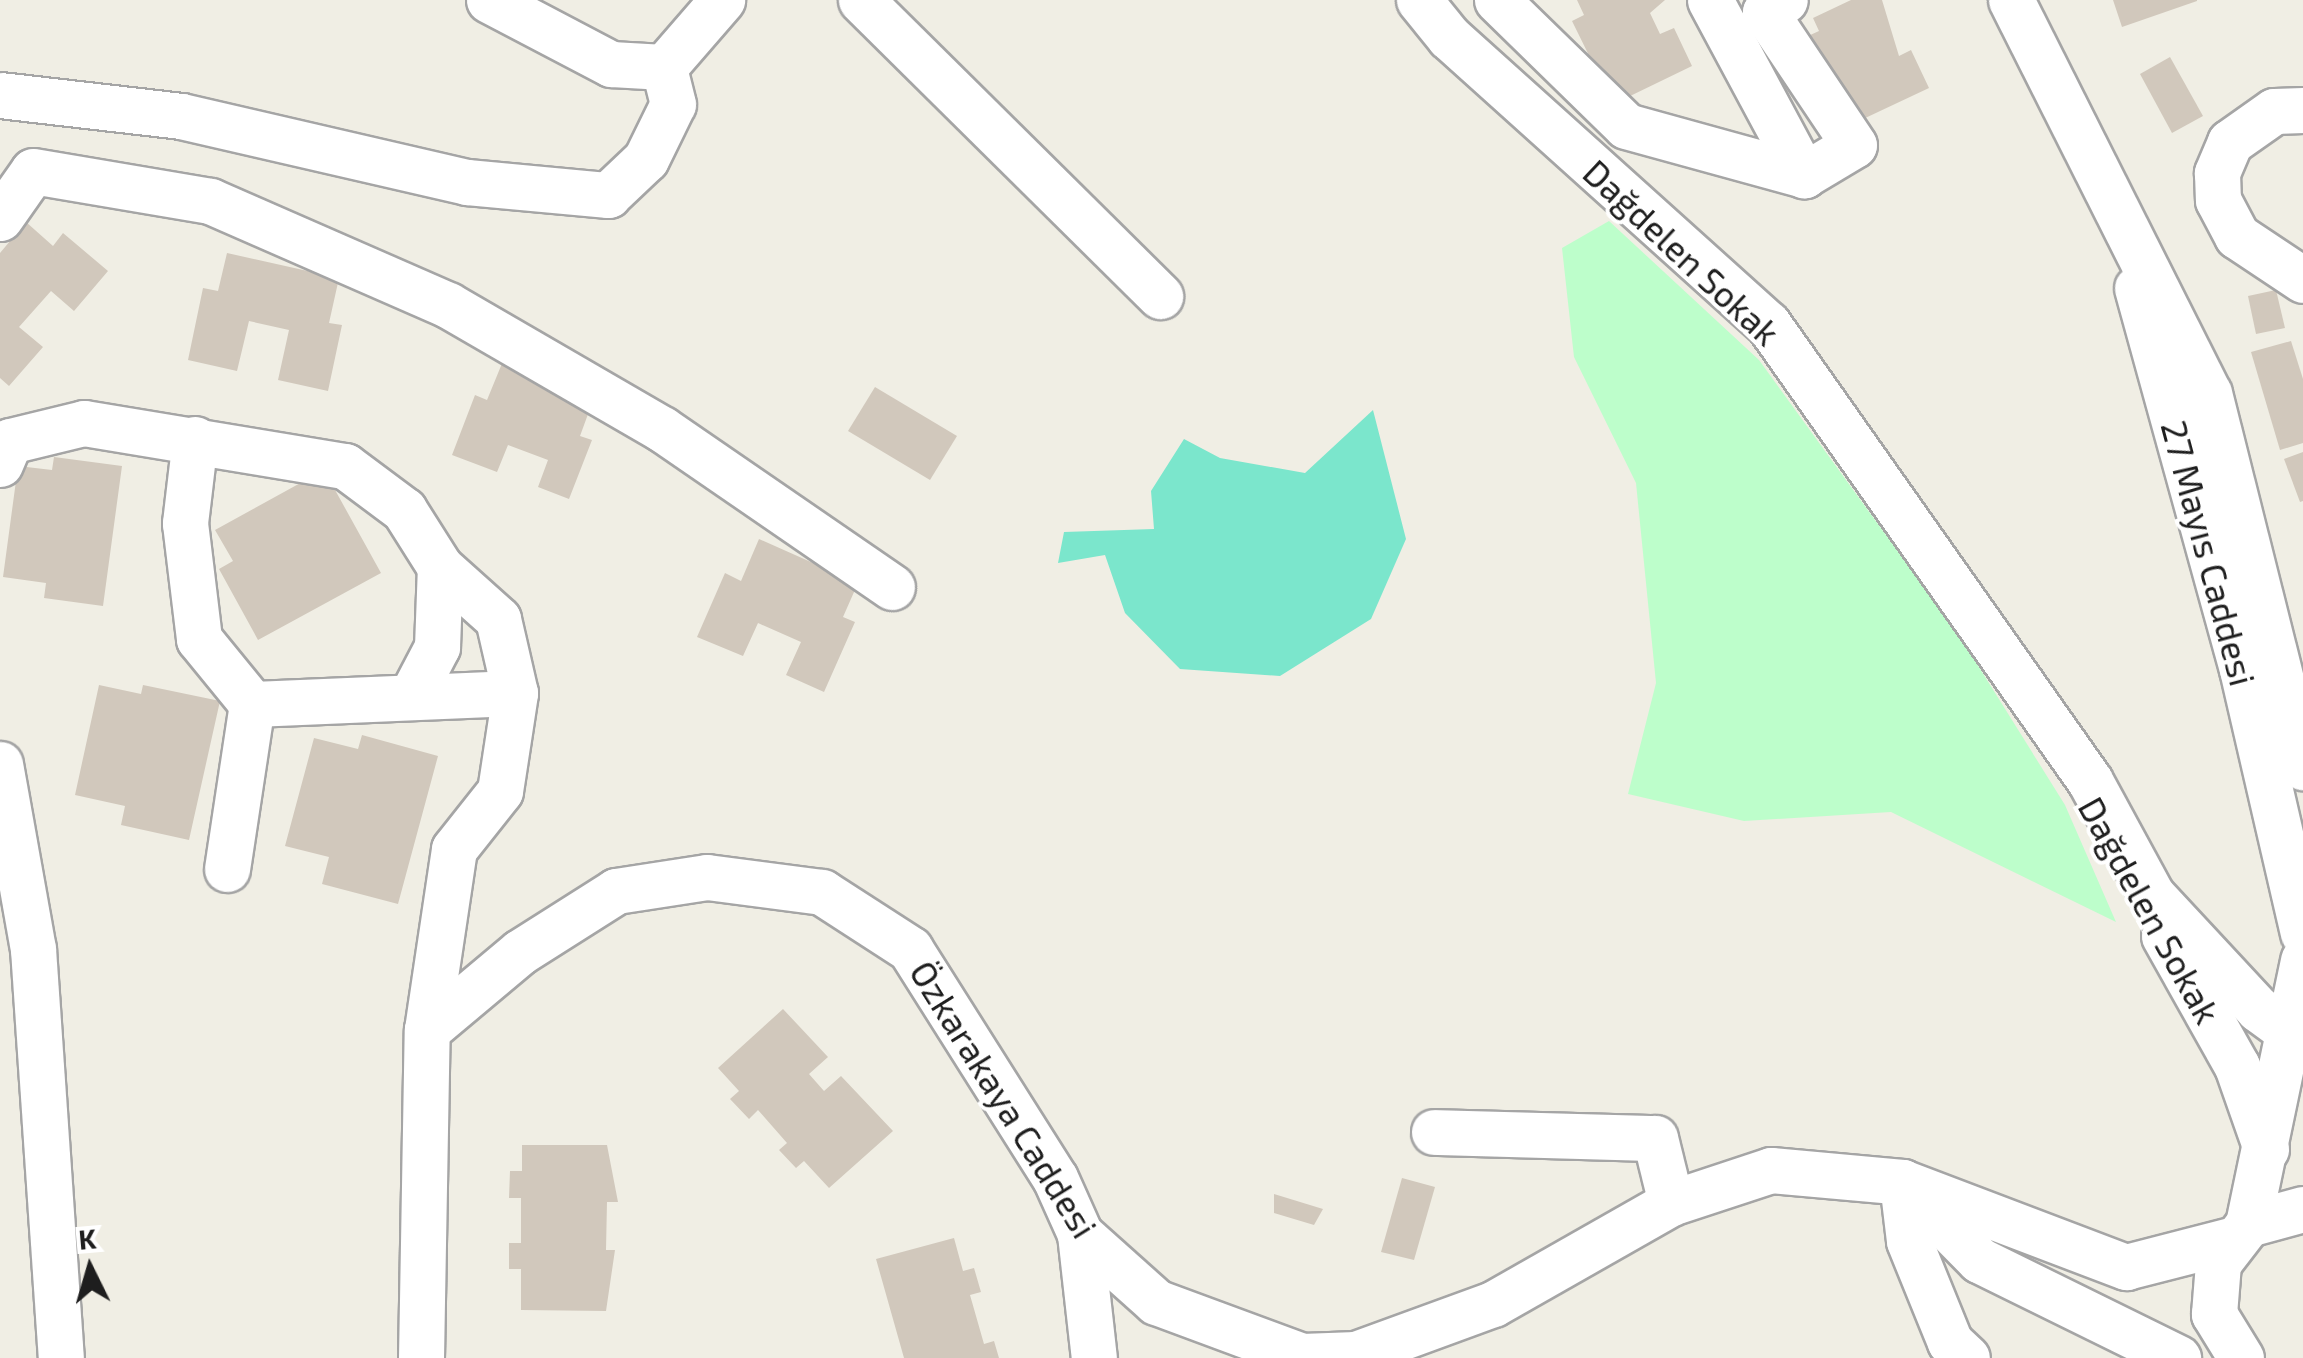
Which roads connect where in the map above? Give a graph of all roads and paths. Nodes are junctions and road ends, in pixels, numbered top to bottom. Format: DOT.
graph roads {
  1 [pos="489,0"];
  2 [pos="722,0"];
  3 [pos="861,0"];
  4 [pos="1419,0"];
  5 [pos="1497,0"];
  6 [pos="1710,0"];
  7 [pos="1786,0"];
  8 [pos="2011,0"];
  9 [pos="664,67"];
  10 [pos="0,95"];
  11 [pos="2303,110"];
  12 [pos="1804,175"];
  13 [pos="2106,176"];
  14 [pos="0,218"];
  15 [pos="2303,280"];
  16 [pos="1160,296"];
  17 [pos="195,439"];
  18 [pos="0,464"];
  19 [pos="440,568"];
  20 [pos="892,587"];
  21 [pos="2019,677"];
  22 [pos="414,691"];
  23 [pos="514,692"];
  24 [pos="252,704"];
  25 [pos="0,764"];
  26 [pos="2303,767"];
  27 [pos="227,868"];
  28 [pos="2303,933"];
  29 [pos="2303,960"];
  30 [pos="427,1030"];
  31 [pos="2296,1040"];
  32 [pos="1434,1132"];
  33 [pos="2266,1149"];
  34 [pos="1902,1182"];
  35 [pos="1671,1203"];
  36 [pos="2303,1209"];
  37 [pos="2240,1232"];
  38 [pos="1080,1234"];
  39 [pos="1492,1304"];
  40 [pos="60,1358"];
  41 [pos="420,1358"];
  42 [pos="1094,1358"];
  43 [pos="1405,1358"];
  44 [pos="1966,1358"];
  45 [pos="2178,1358"];
  46 [pos="2239,1358"];
  1 -- 9 [label="street"];
  2 -- 9 [label="street"];
  3 -- 16 [label="street"];
  4 -- 21 [label="street, Dağdelen Sokak"];
  5 -- 12 [label="street"];
  6 -- 12 [label="street"];
  7 -- 12 [label="street"];
  8 -- 13 [label="street, 27 Mayıs Caddesi"];
  9 -- 10 [label="street"];
  11 -- 15 [label="street"];
  13 -- 26 [label="street, 27 Mayıs Caddesi"];
  13 -- 28 [label="street, 27 Mayıs Caddesi"];
  14 -- 20 [label="street"];
  17 -- 18 [label="street"];
  17 -- 19 [label="street"];
  17 -- 24 [label="street"];
  19 -- 22 [label="street"];
  19 -- 23 [label="street"];
  21 -- 31 [label="street, Dağdelen Sokak"];
  21 -- 33 [label="street, Dağdelen Sokak"];
  22 -- 23 [label="street"];
  22 -- 24 [label="street"];
  23 -- 30 [label="street"];
  24 -- 27 [label="street"];
  25 -- 40 [label="street"];
  29 -- 31 [label="street"];
  30 -- 38 [label="street, Özkarakaya Caddesi"];
  30 -- 41 [label="street"];
  31 -- 33 [label="street"];
  32 -- 35 [label="street"];
  33 -- 37 [label="street"];
  34 -- 35 [label="street, Özkarakaya Caddesi"];
  34 -- 37 [label="street, Özkarakaya Caddesi"];
  34 -- 44 [label="street"];
  34 -- 45 [label="street"];
  35 -- 39 [label="street, Özkarakaya Caddesi"];
  36 -- 37 [label="street, Özkarakaya Caddesi"];
  37 -- 46 [label="street"];
  38 -- 39 [label="street, Özkarakaya Caddesi"];
  38 -- 42 [label="street"];
  39 -- 43 [label="street"];
}
